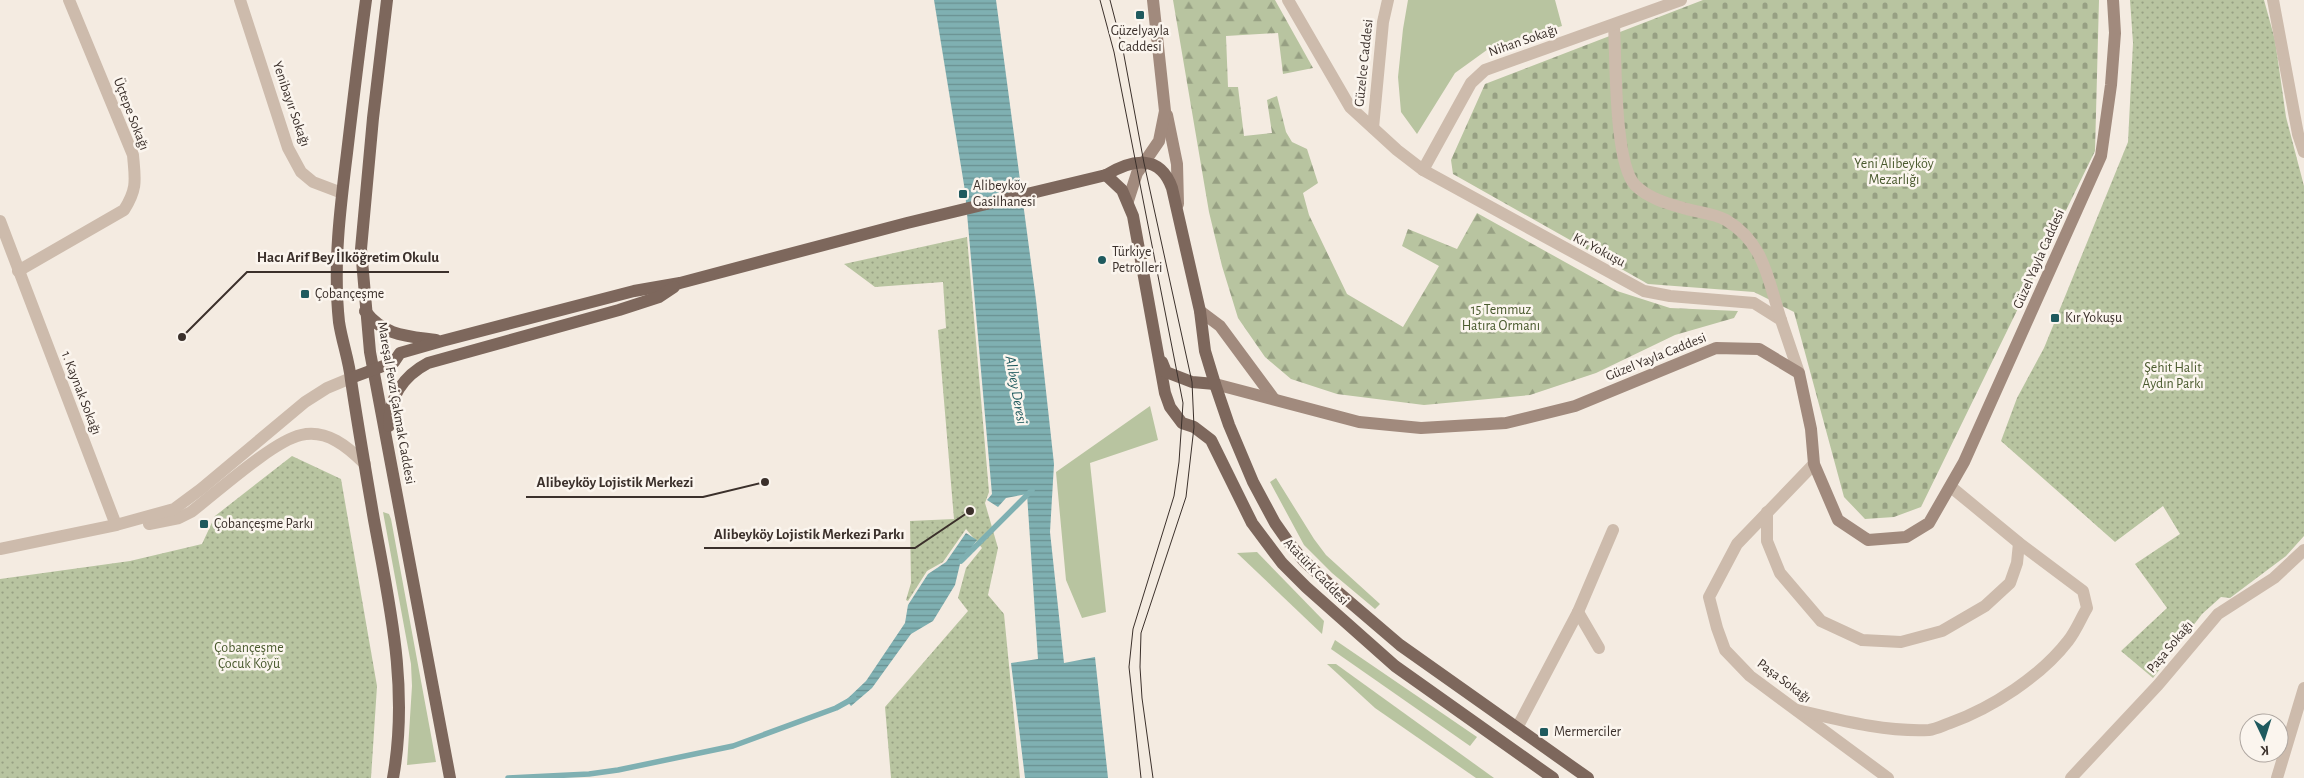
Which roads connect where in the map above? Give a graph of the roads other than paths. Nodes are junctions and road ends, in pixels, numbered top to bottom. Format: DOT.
graph roads {
  1 [pos="69,0"];
  2 [pos="240,0"];
  3 [pos="366,0"];
  4 [pos="387,0"];
  5 [pos="1153,0"];
  6 [pos="1288,0"];
  7 [pos="1388,0"];
  8 [pos="1681,0"];
  9 [pos="2114,0"];
  10 [pos="2273,0"];
  11 [pos="1614,25"];
  12 [pos="1166,110"];
  13 [pos="1373,128"];
  14 [pos="2304,152"];
  15 [pos="1144,163"];
  16 [pos="1422,170"];
  17 [pos="1106,175"];
  18 [pos="342,193"];
  19 [pos="1128,201"];
  20 [pos="1178,209"];
  21 [pos="0,221"];
  22 [pos="18,271"];
  23 [pos="680,284"];
  24 [pos="365,311"];
  25 [pos="1200,311"];
  26 [pos="1781,320"];
  27 [pos="442,341"];
  28 [pos="1156,346"];
  29 [pos="373,368"];
  30 [pos="1800,373"];
  31 [pos="351,378"];
  32 [pos="1215,384"];
  33 [pos="1274,399"];
  34 [pos="389,449"];
  35 [pos="365,464"];
  36 [pos="1814,464"];
  37 [pos="1951,487"];
  38 [pos="1767,512"];
  39 [pos="116,525"];
  40 [pos="1613,530"];
  41 [pos="2018,543"];
  42 [pos="0,549"];
  43 [pos="2304,550"];
  44 [pos="1578,612"];
  45 [pos="1599,648"];
  46 [pos="2304,688"];
  47 [pos="1797,710"];
  48 [pos="1517,728"];
  49 [pos="393,778"];
  50 [pos="450,778"];
  51 [pos="1553,778"];
  52 [pos="1588,778"];
  53 [pos="1888,778"];
  54 [pos="2071,778"];
  55 [pos="2277,778"];
  1 -- 22 [label="street, Üçtepe Sokağı"];
  2 -- 18 [label="street, Yenibayır Sokağı"];
  3 -- 18 [label="main road"];
  4 -- 24 [label="main road, Mareşal Fevzi Çakmak Caddesi"];
  5 -- 12 [label="main road, Atatürk Caddesi"];
  6 -- 13 [label="street, Kır Yokuşu"];
  7 -- 13 [label="street, Güzelce Caddesi"];
  8 -- 11 [label="street, Nihan Sokağı"];
  9 -- 37 [label="main road, Güzel Yayla Caddesi"];
  10 -- 14 [label="street"];
  11 -- 16 [label="street, Nihan Sokağı"];
  11 -- 26 [label="street"];
  12 -- 15 [label="main road, Atatürk Caddesi"];
  12 -- 20 [label="main road, Atatürk Caddesi"];
  13 -- 16 [label="street, Kır Yokuşu"];
  15 -- 17 [label="main road"];
  15 -- 19 [label="main road, Atatürk Caddesi"];
  15 -- 20 [label="main road, Atatürk Caddesi"];
  16 -- 26 [label="street, Kır Yokuşu"];
  17 -- 19 [label="main road, Atatürk Caddesi"];
  17 -- 23 [label="main road"];
  18 -- 31 [label="main road"];
  19 -- 28 [label="main road, Atatürk Caddesi"];
  20 -- 25 [label="main road, Atatürk Caddesi"];
  21 -- 22 [label="street, 1. Kaynak Sokağı"];
  22 -- 39 [label="street, 1. Kaynak Sokağı"];
  23 -- 27 [label="main road"];
  23 -- 34 [label="main road"];
  24 -- 27 [label="main road"];
  24 -- 29 [label="main road, Mareşal Fevzi Çakmak Caddesi"];
  25 -- 32 [label="main road, Atatürk Caddesi"];
  25 -- 33 [label="main road"];
  26 -- 30 [label="street"];
  27 -- 29 [label="main road"];
  28 -- 32 [label="main road"];
  28 -- 51 [label="main road, Atatürk Caddesi"];
  29 -- 31 [label="main road"];
  29 -- 34 [label="main road, Mareşal Fevzi Çakmak Caddesi"];
  30 -- 33 [label="main road, Güzel Yayla Caddesi"];
  30 -- 36 [label="main road, Güzel Yayla Caddesi"];
  31 -- 35 [label="main road"];
  31 -- 39 [label="street"];
  32 -- 33 [label="main road, Güzel Yayla Caddesi"];
  32 -- 48 [label="main road, Atatürk Caddesi"];
  34 -- 50 [label="main road, Mareşal Fevzi Çakmak Caddesi"];
  35 -- 39 [label="street"];
  35 -- 49 [label="main road"];
  36 -- 37 [label="main road, Güzel Yayla Caddesi"];
  36 -- 38 [label="street, Paşa Sokağı"];
  37 -- 41 [label="street"];
  38 -- 41 [label="street"];
  38 -- 47 [label="street, Paşa Sokağı"];
  39 -- 42 [label="street"];
  40 -- 44 [label="street"];
  41 -- 47 [label="street"];
  43 -- 54 [label="street, Paşa Sokağı"];
  44 -- 45 [label="street"];
  44 -- 48 [label="street"];
  46 -- 55 [label="street"];
  47 -- 53 [label="street, Paşa Sokağı"];
  48 -- 52 [label="main road, Atatürk Caddesi"];
}
